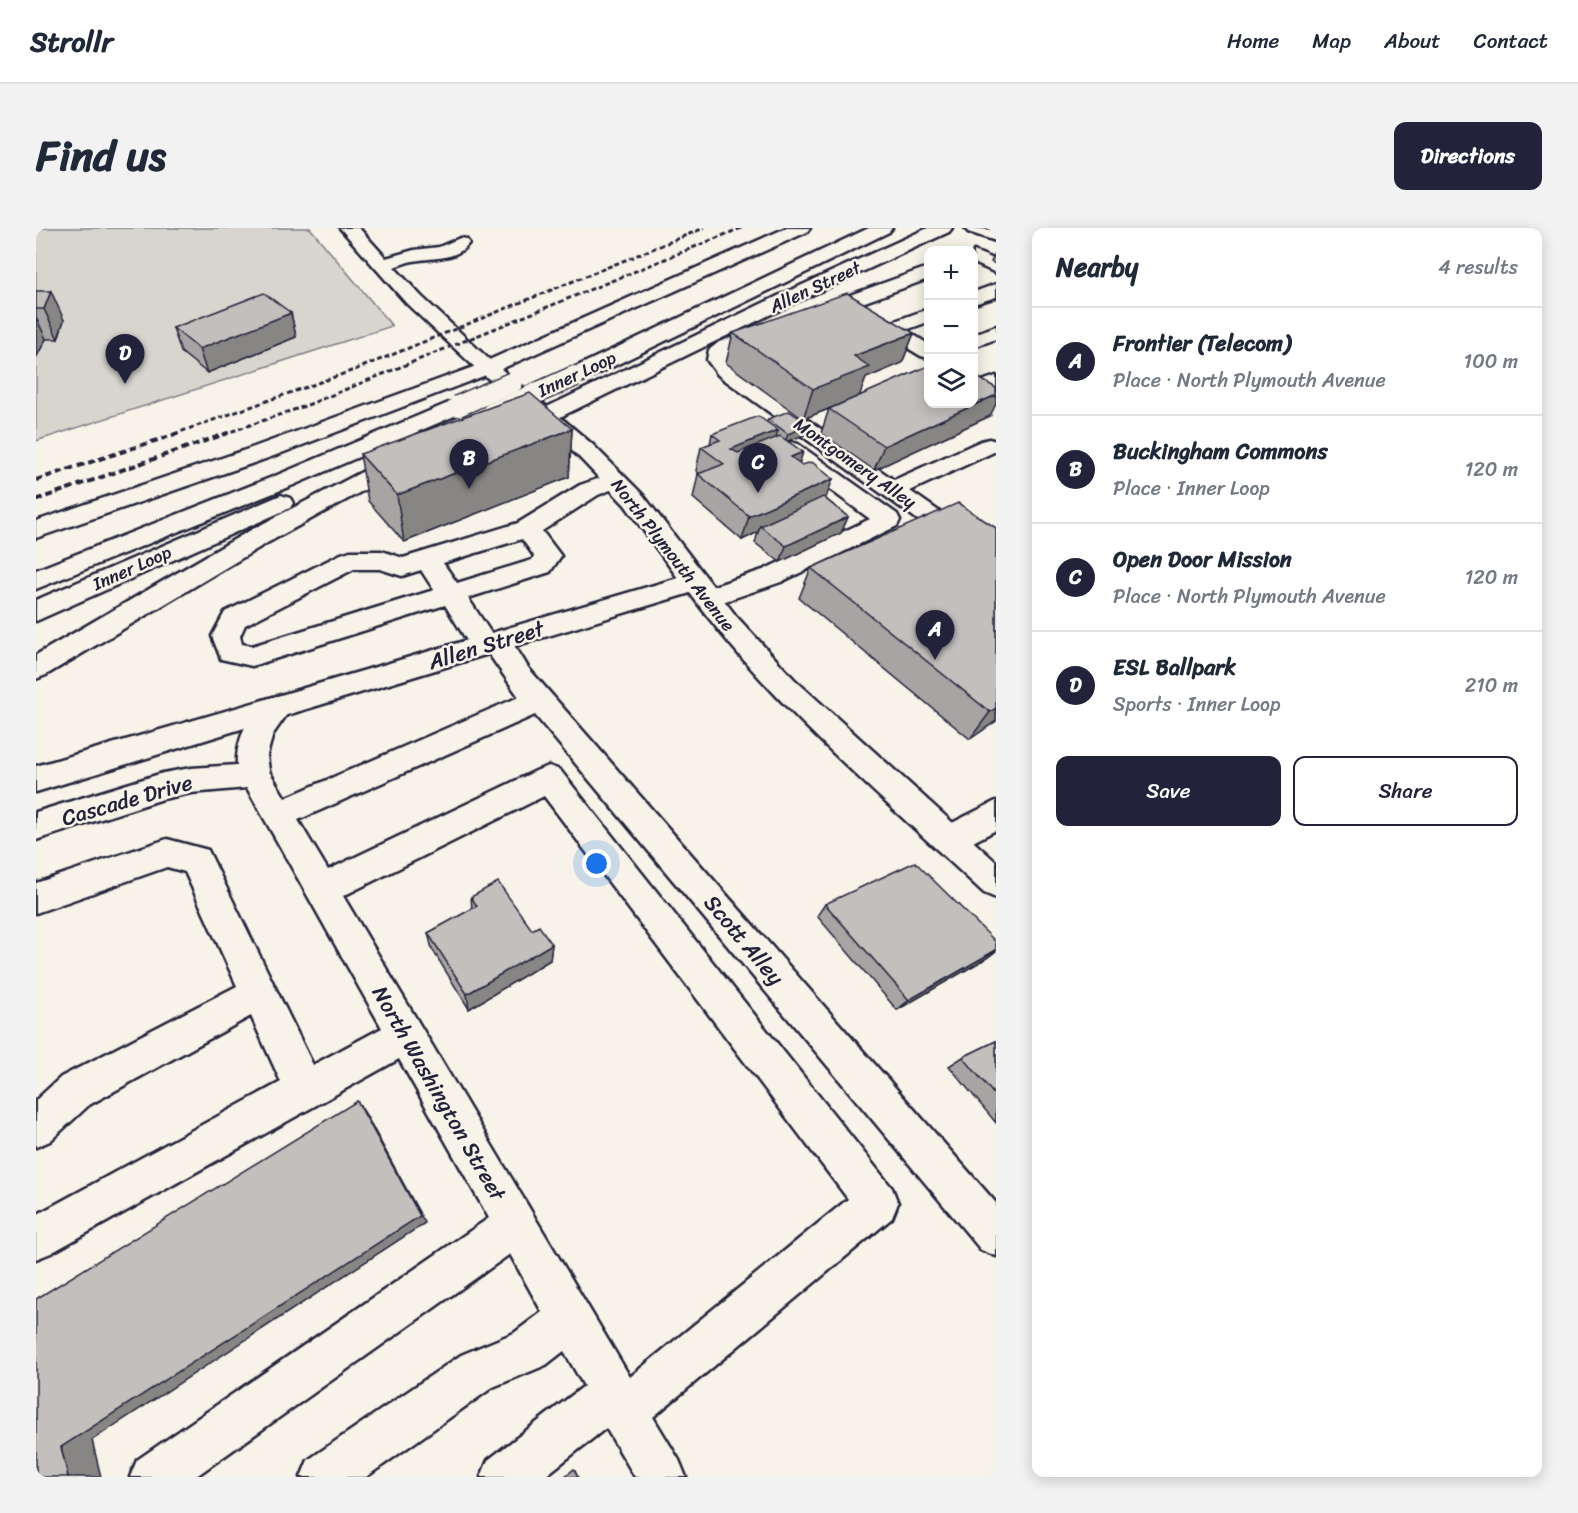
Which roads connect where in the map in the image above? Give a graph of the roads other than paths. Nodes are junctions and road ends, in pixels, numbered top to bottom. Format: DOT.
graph roads {
  1 [pos="349,228"];
  2 [pos="801,228"];
  3 [pos="846,228"];
  4 [pos="883,228"];
  5 [pos="943,228"];
  6 [pos="974,228"];
  7 [pos="996,236"];
  8 [pos="465,242"];
  9 [pos="996,249"];
  10 [pos="890,253"];
  11 [pos="978,256"];
  12 [pos="978,259"];
  13 [pos="381,265"];
  14 [pos="996,267"];
  15 [pos="924,274"];
  16 [pos="996,290"];
  17 [pos="978,297"];
  18 [pos="846,303"];
  19 [pos="924,317"];
  20 [pos="891,329"];
  21 [pos="996,332"];
  22 [pos="978,339"];
  23 [pos="586,350"];
  24 [pos="924,350"];
  25 [pos="717,360"];
  26 [pos="487,368"];
  27 [pos="466,414"];
  28 [pos="545,416"];
  29 [pos="989,446"];
  30 [pos="790,449"];
  31 [pos="615,480"];
  32 [pos="893,490"];
  33 [pos="528,529"];
  34 [pos="36,530"];
  35 [pos="36,548"];
  36 [pos="427,559"];
  37 [pos="996,564"];
  38 [pos="36,580"];
  39 [pos="702,590"];
  40 [pos="451,594"];
  41 [pos="36,611"];
  42 [pos="490,644"];
  43 [pos="36,668"];
  44 [pos="539,700"];
  45 [pos="277,707"];
  46 [pos="254,773"];
  47 [pos="36,779"];
  48 [pos="996,814"];
  49 [pos="278,815"];
  50 [pos="36,826"];
  51 [pos="950,840"];
  52 [pos="996,883"];
  53 [pos="321,890"];
  54 [pos="36,898"];
  55 [pos="259,993"];
  56 [pos="405,1035"];
  57 [pos="305,1090"];
  58 [pos="36,1127"];
  59 [pos="514,1225"];
  60 [pos="996,1235"];
  61 [pos="36,1238"];
  62 [pos="569,1319"];
  63 [pos="618,1403"];
  64 [pos="154,1477"];
  65 [pos="325,1477"];
  66 [pos="506,1477"];
  67 [pos="662,1477"];
  1 -- 13 [label="main road, North Plymouth Avenue"];
  2 -- 26 [label="main road"];
  3 -- 23 [label="main road, Inner Loop"];
  4 -- 27 [label="main road, Inner Loop, bridge"];
  5 -- 10 [label="main road, Allen Street"];
  6 -- 7 [label="main road"];
  8 -- 13 [label="main road"];
  9 -- 11 [label="main road"];
  10 -- 18 [label="main road, Allen Street"];
  10 -- 28 [label="main road, Allen Street"];
  12 -- 14 [label="main road"];
  13 -- 26 [label="main road, North Plymouth Avenue"];
  15 -- 18 [label="main road, Allen Street"];
  16 -- 17 [label="main road"];
  18 -- 20 [label="main road"];
  18 -- 25 [label="main road, Allen Street"];
  19 -- 20 [label="main road"];
  20 -- 24 [label="main road"];
  21 -- 22 [label="main road"];
  25 -- 32 [label="main road, Montgomery Alley"];
  26 -- 28 [label="main road, North Plymouth Avenue"];
  26 -- 34 [label="main road"];
  27 -- 35 [label="main road"];
  27 -- 38 [label="main road, Inner Loop"];
  27 -- 41 [label="main road, Inner Loop"];
  27 -- 43 [label="main road"];
  28 -- 31 [label="main road, North Plymouth Avenue"];
  29 -- 32 [label="main road"];
  30 -- 39 [label="main road, Allen Street"];
  31 -- 33 [label="main road"];
  31 -- 39 [label="main road, North Plymouth Avenue"];
  32 -- 37 [label="main road, Montgomery Alley"];
  33 -- 36 [label="main road"];
  33 -- 40 [label="main road"];
  36 -- 40 [label="main road, Scott Alley"];
  36 -- 40 [label="main road"];
  39 -- 42 [label="main road, Allen Street"];
  39 -- 51 [label="main road, North Plymouth Avenue"];
  40 -- 42 [label="main road, Scott Alley"];
  42 -- 44 [label="main road, Scott Alley"];
  42 -- 45 [label="main road, Allen Street"];
  44 -- 49 [label="main road"];
  44 -- 60 [label="main road, Scott Alley"];
  45 -- 46 [label="main road"];
  45 -- 47 [label="main road, Allen Street"];
  46 -- 49 [label="main road, North Washington Street"];
  46 -- 50 [label="main road, Cascade Drive"];
  48 -- 51 [label="main road"];
  49 -- 53 [label="main road, North Washington Street"];
  51 -- 52 [label="main road, North Plymouth Avenue"];
  53 -- 56 [label="main road, North Washington Street"];
  53 -- 63 [label="main road"];
  54 -- 55 [label="main road"];
  55 -- 57 [label="main road"];
  55 -- 58 [label="main road"];
  56 -- 57 [label="main road"];
  56 -- 59 [label="main road, North Washington Street"];
  57 -- 61 [label="main road"];
  59 -- 62 [label="main road, North Washington Street"];
  59 -- 64 [label="main road"];
  62 -- 63 [label="main road, North Washington Street"];
  62 -- 65 [label="main road"];
  63 -- 66 [label="main road"];
  63 -- 67 [label="main road, North Washington Street"];
}
